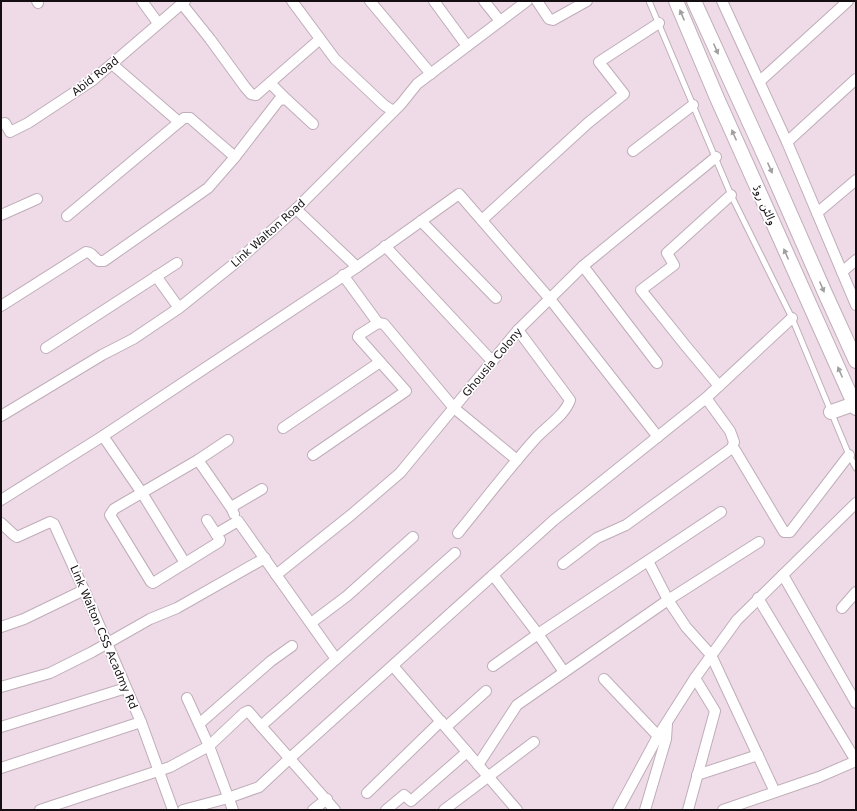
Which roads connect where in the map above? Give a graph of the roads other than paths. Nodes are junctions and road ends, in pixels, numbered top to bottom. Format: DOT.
graph roads {
  1 [pos="142,1"];
  2 [pos="292,1"];
  3 [pos="370,1"];
  4 [pos="434,1"];
  5 [pos="484,1"];
  6 [pos="527,1"];
  7 [pos="537,1"];
  8 [pos="587,1"];
  9 [pos="650,1"];
  10 [pos="676,1"];
  11 [pos="694,1"];
  12 [pos="722,1"];
  13 [pos="848,1"];
  14 [pos="183,2"];
  15 [pos="500,21"];
  16 [pos="158,23"];
  17 [pos="659,23"];
  18 [pos="320,39"];
  19 [pos="467,46"];
  20 [pos="112,64"];
  21 [pos="431,74"];
  22 [pos="856,79"];
  23 [pos="760,81"];
  24 [pos="270,83"];
  25 [pos="286,99"];
  26 [pos="694,105"];
  27 [pos="393,111"];
  28 [pos="179,122"];
  29 [pos="1,124"];
  30 [pos="313,124"];
  31 [pos="787,142"];
  32 [pos="632,151"];
  33 [pos="716,157"];
  34 [pos="235,158"];
  35 [pos="856,180"];
  36 [pos="731,195"];
  37 [pos="37,199"];
  38 [pos="296,209"];
  39 [pos="817,213"];
  40 [pos="1,214"];
  41 [pos="67,216"];
  42 [pos="482,220"];
  43 [pos="421,221"];
  44 [pos="385,246"];
  45 [pos="856,260"];
  46 [pos="176,263"];
  47 [pos="583,266"];
  48 [pos="357,267"];
  49 [pos="842,272"];
  50 [pos="343,275"];
  51 [pos="156,276"];
  52 [pos="496,298"];
  53 [pos="550,299"];
  54 [pos="856,305"];
  55 [pos="1,306"];
  56 [pos="179,308"];
  57 [pos="792,318"];
  58 [pos="378,323"];
  59 [pos="518,330"];
  60 [pos="46,348"];
  61 [pos="492,361"];
  62 [pos="856,361"];
  63 [pos="380,362"];
  64 [pos="657,364"];
  65 [pos="719,386"];
  66 [pos="706,398"];
  67 [pos="855,406"];
  68 [pos="454,408"];
  69 [pos="831,412"];
  70 [pos="1,416"];
  71 [pos="283,428"];
  72 [pos="103,436"];
  73 [pos="658,437"];
  74 [pos="228,440"];
  75 [pos="732,448"];
  76 [pos="313,455"];
  77 [pos="849,455"];
  78 [pos="198,460"];
  79 [pos="517,460"];
  80 [pos="856,468"];
  81 [pos="262,489"];
  82 [pos="142,493"];
  83 [pos="1,500"];
  84 [pos="856,503"];
  85 [pos="232,509"];
  86 [pos="721,512"];
  87 [pos="207,520"];
  88 [pos="238,521"];
  89 [pos="1,523"];
  90 [pos="458,533"];
  91 [pos="216,534"];
  92 [pos="413,537"];
  93 [pos="759,542"];
  94 [pos="456,553"];
  95 [pos="265,558"];
  96 [pos="648,561"];
  97 [pos="185,563"];
  98 [pos="563,564"];
  99 [pos="276,575"];
  100 [pos="493,575"];
  101 [pos="783,575"];
  102 [pos="84,590"];
  103 [pos="856,592"];
  104 [pos="758,598"];
  105 [pos="668,600"];
  106 [pos="842,608"];
  107 [pos="311,623"];
  108 [pos="1,627"];
  109 [pos="538,634"];
  110 [pos="107,643"];
  111 [pos="292,646"];
  112 [pos="712,655"];
  113 [pos="336,659"];
  114 [pos="393,666"];
  115 [pos="493,666"];
  116 [pos="564,672"];
  117 [pos="695,678"];
  118 [pos="604,679"];
  119 [pos="1,686"];
  120 [pos="126,688"];
  121 [pos="486,691"];
  122 [pos="187,698"];
  123 [pos="856,703"];
  124 [pos="141,722"];
  125 [pos="667,722"];
  126 [pos="199,724"];
  127 [pos="443,724"];
  128 [pos="261,726"];
  129 [pos="1,727"];
  130 [pos="658,736"];
  131 [pos="534,742"];
  132 [pos="209,746"];
  133 [pos="467,752"];
  134 [pos="758,755"];
  135 [pos="289,759"];
  136 [pos="856,761"];
  137 [pos="478,765"];
  138 [pos="1,768"];
  139 [pos="159,772"];
  140 [pos="697,775"];
  141 [pos="488,776"];
  142 [pos="775,792"];
  143 [pos="367,793"];
  144 [pos="228,798"];
  145 [pos="327,800"];
  146 [pos="515,809"];
  147 [pos="40,810"];
  148 [pos="173,810"];
  149 [pos="183,810"];
  150 [pos="233,810"];
  151 [pos="313,810"];
  152 [pos="335,810"];
  153 [pos="386,810"];
  154 [pos="444,810"];
  155 [pos="618,810"];
  156 [pos="645,810"];
  157 [pos="688,810"];
  158 [pos="723,810"];
  1 -- 16 [label="street"];
  2 -- 18 [label="street"];
  3 -- 21 [label="street"];
  4 -- 19 [label="street"];
  5 -- 15 [label="street"];
  6 -- 15 [label="street, Link Walton Road"];
  7 -- 8 [label="street"];
  9 -- 17 [label="lane"];
  67 -- 10 [label="main road, والٹن روڈ, one-way"];
  11 -- 62 [label="main road, والٹن روڈ, one-way"];
  12 -- 23 [label="street"];
  13 -- 23 [label="street"];
  14 -- 16 [label="street, Abid Road"];
  14 -- 24 [label="street"];
  15 -- 19 [label="street, Link Walton Road"];
  16 -- 20 [label="street, Abid Road"];
  17 -- 26 [label="lane"];
  17 -- 42 [label="street"];
  18 -- 24 [label="street"];
  18 -- 27 [label="street"];
  19 -- 21 [label="street, Link Walton Road"];
  20 -- 28 [label="street"];
  20 -- 29 [label="street, Abid Road"];
  21 -- 27 [label="street, Link Walton Road"];
  22 -- 31 [label="street"];
  23 -- 31 [label="street"];
  24 -- 25 [label="street"];
  25 -- 30 [label="street"];
  25 -- 34 [label="street"];
  26 -- 32 [label="street"];
  26 -- 33 [label="lane"];
  27 -- 38 [label="street, Link Walton Road"];
  28 -- 34 [label="street"];
  28 -- 41 [label="street"];
  31 -- 39 [label="street"];
  33 -- 36 [label="lane"];
  33 -- 47 [label="street, Ghousia Colony"];
  34 -- 55 [label="street"];
  35 -- 39 [label="street"];
  36 -- 57 [label="lane"];
  36 -- 65 [label="street"];
  37 -- 40 [label="street"];
  38 -- 48 [label="street"];
  38 -- 56 [label="street, Link Walton Road"];
  39 -- 49 [label="street"];
  42 -- 43 [label="street"];
  42 -- 53 [label="street"];
  43 -- 44 [label="street"];
  43 -- 52 [label="street"];
  44 -- 48 [label="street"];
  44 -- 61 [label="street"];
  45 -- 49 [label="street"];
  46 -- 51 [label="street"];
  47 -- 53 [label="street, Ghousia Colony"];
  47 -- 64 [label="street"];
  48 -- 50 [label="street"];
  49 -- 54 [label="street"];
  50 -- 58 [label="street"];
  50 -- 72 [label="street"];
  51 -- 56 [label="street"];
  51 -- 60 [label="street"];
  53 -- 59 [label="street, Ghousia Colony"];
  53 -- 73 [label="street"];
  56 -- 70 [label="street, Link Walton Road"];
  57 -- 65 [label="street"];
  57 -- 69 [label="lane"];
  58 -- 63 [label="street"];
  58 -- 68 [label="street"];
  59 -- 61 [label="street, Ghousia Colony"];
  59 -- 79 [label="street"];
  61 -- 68 [label="street, Ghousia Colony"];
  63 -- 71 [label="street"];
  63 -- 76 [label="street"];
  65 -- 66 [label="street"];
  66 -- 73 [label="street"];
  66 -- 75 [label="street"];
  67 -- 69 [label="main road"];
  68 -- 79 [label="street"];
  68 -- 99 [label="street, Ghousia Colony"];
  69 -- 77 [label="lane"];
  72 -- 82 [label="street"];
  72 -- 83 [label="street"];
  73 -- 100 [label="street"];
  74 -- 78 [label="street"];
  75 -- 77 [label="street"];
  75 -- 98 [label="street"];
  77 -- 80 [label="lane"];
  78 -- 82 [label="street"];
  78 -- 85 [label="street"];
  79 -- 90 [label="street"];
  81 -- 85 [label="street"];
  82 -- 97 [label="street"];
  82 -- 97 [label="street"];
  84 -- 101 [label="street"];
  85 -- 88 [label="street"];
  86 -- 96 [label="street"];
  87 -- 91 [label="street"];
  88 -- 91 [label="street"];
  88 -- 95 [label="street"];
  89 -- 102 [label="street, Link Walton CSS Acadmy Rd"];
  91 -- 97 [label="street"];
  92 -- 107 [label="street"];
  93 -- 105 [label="street"];
  94 -- 113 [label="street"];
  95 -- 99 [label="street"];
  95 -- 110 [label="street"];
  96 -- 105 [label="street"];
  96 -- 109 [label="street"];
  99 -- 107 [label="street"];
  100 -- 109 [label="street"];
  100 -- 114 [label="street"];
  101 -- 104 [label="street"];
  101 -- 123 [label="street"];
  102 -- 108 [label="street"];
  102 -- 110 [label="street, Link Walton CSS Acadmy Rd"];
  103 -- 106 [label="street"];
  104 -- 112 [label="street"];
  104 -- 136 [label="street"];
  105 -- 112 [label="street"];
  105 -- 116 [label="street"];
  107 -- 113 [label="street"];
  109 -- 115 [label="street"];
  109 -- 116 [label="street"];
  110 -- 119 [label="street"];
  110 -- 120 [label="street, Link Walton CSS Acadmy Rd"];
  111 -- 126 [label="street"];
  112 -- 117 [label="street"];
  112 -- 134 [label="street"];
  113 -- 128 [label="street"];
  114 -- 127 [label="street"];
  114 -- 135 [label="street"];
  116 -- 137 [label="street"];
  117 -- 125 [label="street"];
  117 -- 140 [label="street"];
  118 -- 130 [label="street"];
  120 -- 124 [label="street, Link Walton CSS Acadmy Rd"];
  120 -- 129 [label="street"];
  121 -- 127 [label="street"];
  122 -- 126 [label="street"];
  124 -- 138 [label="street"];
  124 -- 139 [label="street, Link Walton CSS Acadmy Rd"];
  125 -- 130 [label="street"];
  125 -- 156 [label="street"];
  126 -- 132 [label="street"];
  127 -- 133 [label="street"];
  127 -- 143 [label="street"];
  128 -- 132 [label="street"];
  128 -- 135 [label="street"];
  130 -- 155 [label="street"];
  131 -- 141 [label="street"];
  132 -- 139 [label="street"];
  132 -- 144 [label="street"];
  133 -- 137 [label="street"];
  133 -- 153 [label="street"];
  134 -- 140 [label="street"];
  134 -- 142 [label="street"];
  135 -- 144 [label="street"];
  135 -- 145 [label="street"];
  136 -- 142 [label="street"];
  137 -- 141 [label="street"];
  139 -- 147 [label="street"];
  139 -- 148 [label="street, Link Walton CSS Acadmy Rd"];
  140 -- 157 [label="street"];
  141 -- 146 [label="street"];
  141 -- 154 [label="street"];
  142 -- 158 [label="street"];
  144 -- 149 [label="street"];
  144 -- 150 [label="street"];
  145 -- 151 [label="street"];
  145 -- 152 [label="street"];
}
